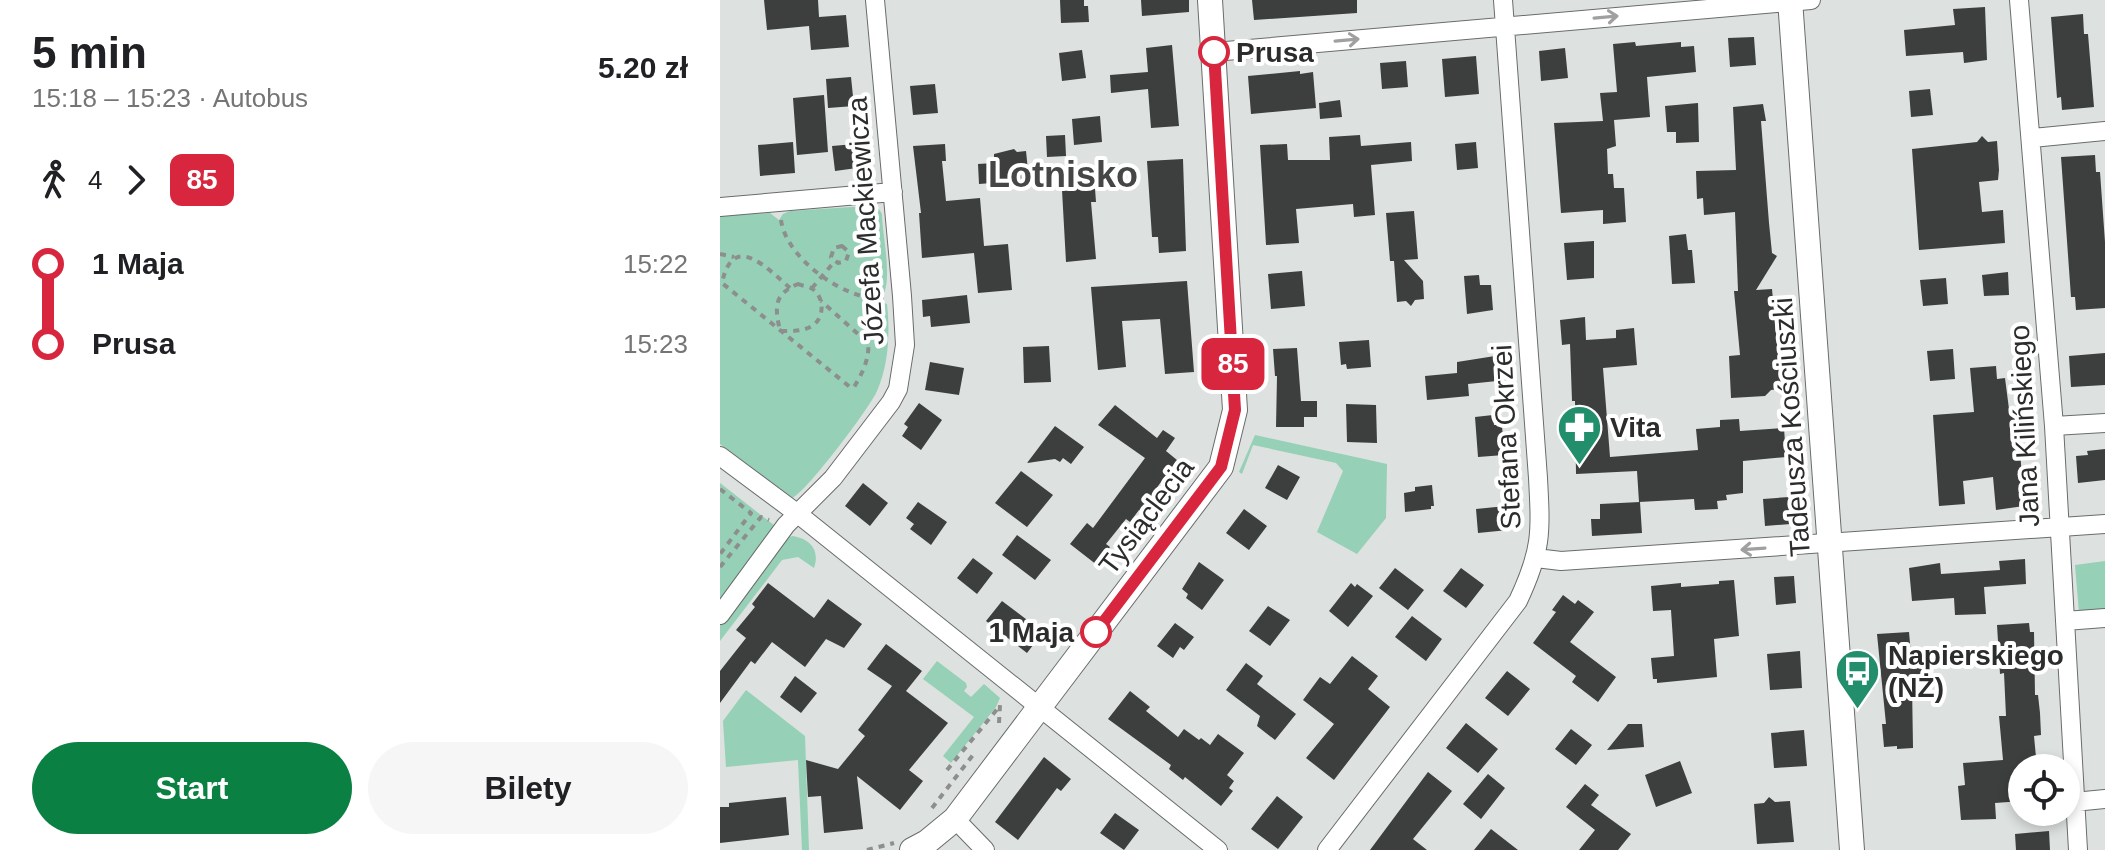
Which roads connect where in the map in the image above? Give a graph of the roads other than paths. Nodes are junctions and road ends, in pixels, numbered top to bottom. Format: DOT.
graph roads {
  1 [pos="875,0"];
  2 [pos="1210,0"];
  3 [pos="1503,0"];
  4 [pos="2019,0"];
  5 [pos="1797,1"];
  6 [pos="1505,26"];
  7 [pos="1214,52"];
  8 [pos="2105,131"];
  9 [pos="2032,138"];
  10 [pos="893,192"];
  11 [pos="720,207"];
  12 [pos="2105,423"];
  13 [pos="2054,426"];
  14 [pos="720,456"];
  15 [pos="798,514"];
  16 [pos="2105,524"];
  17 [pos="2058,528"];
  18 [pos="1830,544"];
  19 [pos="1536,558"];
  20 [pos="720,615"];
  21 [pos="2105,618"];
  22 [pos="2065,621"];
  23 [pos="1039,707"];
  24 [pos="2072,754"];
  25 [pos="2105,799"];
  26 [pos="2080,801"];
  27 [pos="955,819"];
  28 [pos="2076,826"];
  29 [pos="907,844"];
  30 [pos="985,850"];
  31 [pos="1218,850"];
  32 [pos="1327,850"];
  33 [pos="1852,850"];
  34 [pos="2078,850"];
  1 -- 10 [label="street, Józefa Mackiewicza"];
  2 -- 7 [label="street, Tysiąclecia"];
  3 -- 6 [label="street, Stefana Okrzei"];
  4 -- 9 [label="street, Jana Kilińskiego"];
  6 -- 5 [label="street, one-way"];
  5 -- 18 [label="street, Tadeusza Kościuszki"];
  7 -- 6 [label="street, one-way"];
  6 -- 19 [label="street, Stefana Okrzei"];
  7 -- 23 [label="street, Tysiąclecia"];
  8 -- 9 [label="street"];
  9 -- 13 [label="street, Jana Kilińskiego"];
  10 -- 11 [label="street"];
  10 -- 15 [label="street, Józefa Mackiewicza"];
  12 -- 13 [label="street"];
  13 -- 17 [label="street, Jana Kilińskiego"];
  14 -- 15 [label="street"];
  15 -- 20 [label="street, Józefa Mackiewicza"];
  15 -- 23 [label="street"];
  16 -- 17 [label="street"];
  17 -- 18 [label="street"];
  17 -- 22 [label="street, Jana Kilińskiego"];
  18 -- 19 [label="street, one-way"];
  18 -- 33 [label="street, Tadeusza Kościuszki"];
  19 -- 32 [label="street, Stefana Okrzei"];
  21 -- 22 [label="street"];
  22 -- 24 [label="street, Jana Kilińskiego"];
  23 -- 27 [label="street, Tysiąclecia"];
  23 -- 31 [label="street"];
  25 -- 26 [label="street"];
  27 -- 29 [label="street, Tysiąclecia"];
  27 -- 30 [label="street"];
  28 -- 34 [label="street, Jana Kilińskiego"];
}
